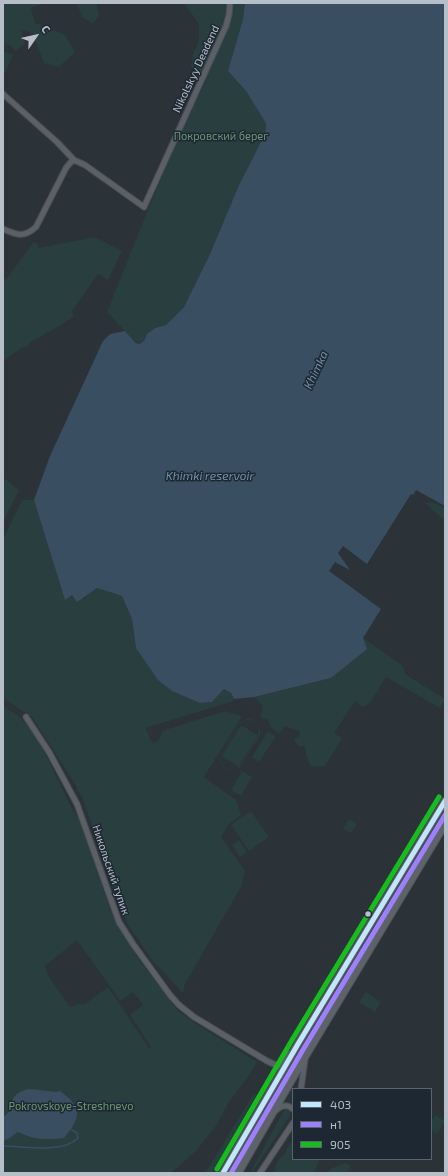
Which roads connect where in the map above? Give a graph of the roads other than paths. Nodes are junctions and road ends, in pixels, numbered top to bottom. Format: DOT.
graph roads {
  1 [pos="230,3"];
  2 [pos="3,94"];
  3 [pos="74,160"];
  4 [pos="3,229"];
  5 [pos="26,717"];
  6 [pos="445,801"];
  7 [pos="445,824"];
  8 [pos="298,1044"];
  9 [pos="306,1055"];
  10 [pos="301,1088"];
  11 [pos="292,1108"];
  12 [pos="270,1117"];
  13 [pos="292,1125"];
  14 [pos="224,1173"];
  15 [pos="238,1173"];
  16 [pos="260,1173"];
  1 -- 3 [label="street, Nikolskyy Deadend"];
  2 -- 3 [label="street"];
  3 -- 4 [label="street"];
  5 -- 8 [label="street, Никольский тупик"];
  6 -- 8 [label="main road"];
  7 -- 9 [label="main road"];
  8 -- 14 [label="main road"];
  9 -- 10 [label="street"];
  9 -- 12 [label="main road"];
  11 -- 12 [label="street"];
  12 -- 15 [label="main road"];
  13 -- 16 [label="street"];
}
